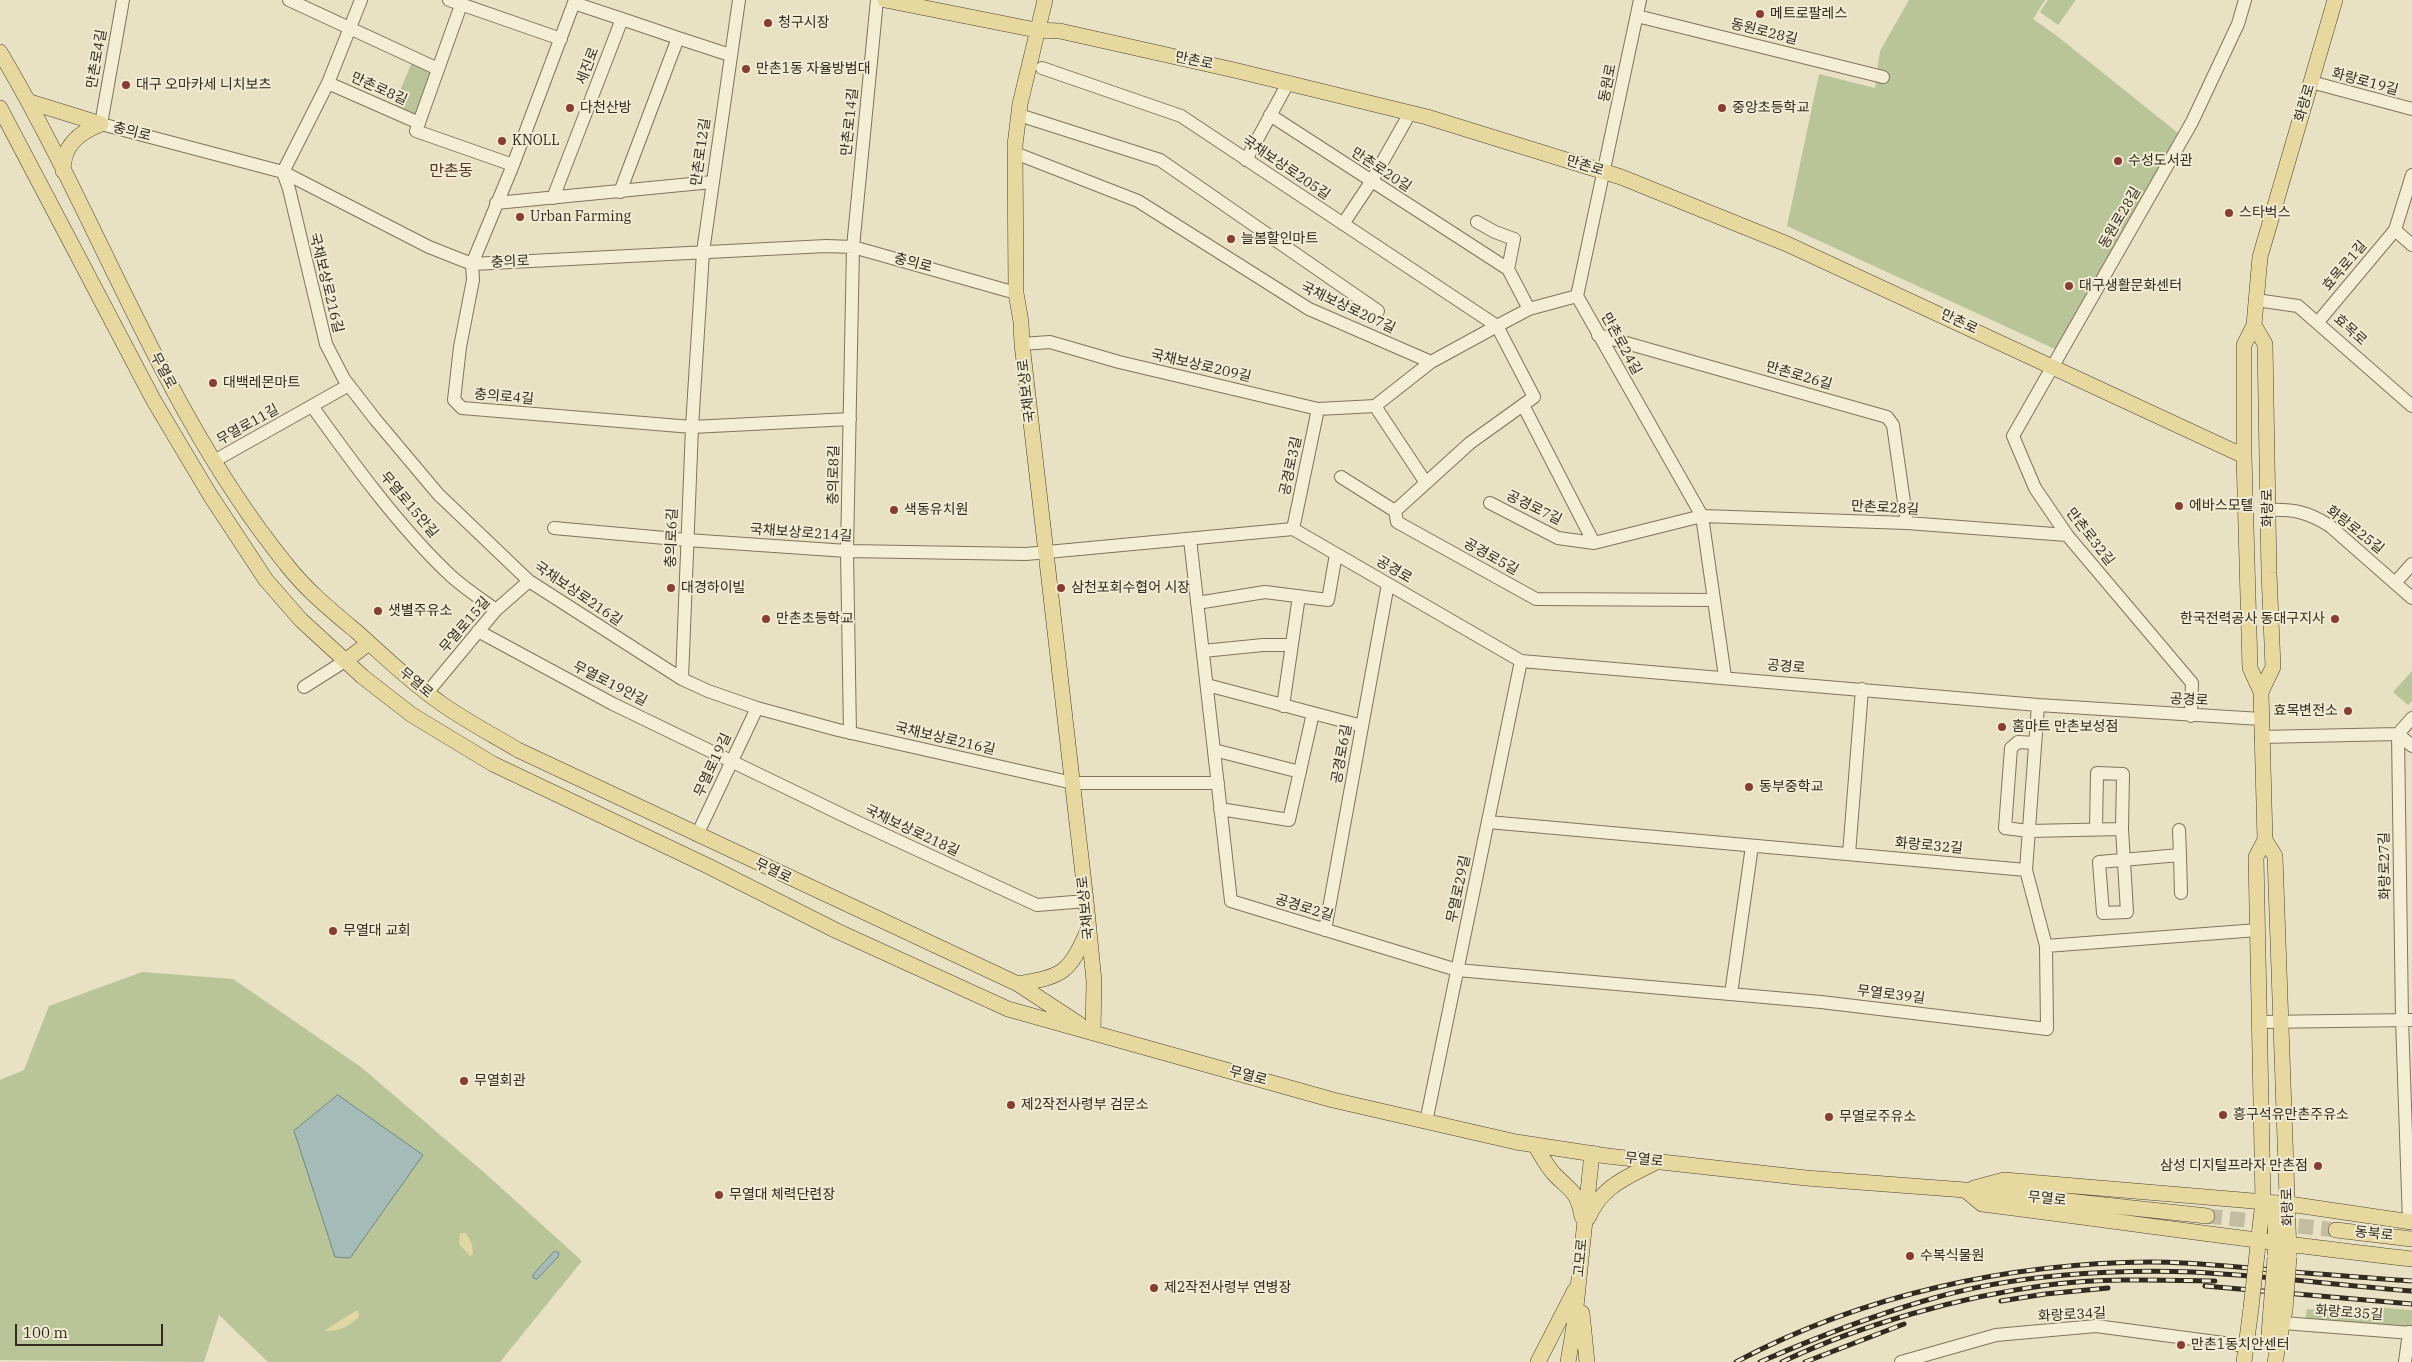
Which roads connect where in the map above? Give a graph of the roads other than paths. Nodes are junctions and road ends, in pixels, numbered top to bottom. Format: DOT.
graph roads {
  1 [pos="123,0"];
  2 [pos="289,0"];
  3 [pos="361,0"];
  4 [pos="449,0"];
  5 [pos="739,0"];
  6 [pos="877,0"];
  7 [pos="885,0"];
  8 [pos="1045,0"];
  9 [pos="1640,0"];
  10 [pos="2245,0"];
  11 [pos="2335,0"];
  12 [pos="575,1"];
  13 [pos="462,5"];
  14 [pos="1637,16"];
  15 [pos="622,19"];
  16 [pos="350,28"];
  17 [pos="1036,30"];
  18 [pos="678,38"];
  19 [pos="561,39"];
  20 [pos="0,52"];
  21 [pos="730,55"];
  22 [pos="1042,68"];
  23 [pos="438,69"];
  24 [pos="1884,78"];
  25 [pos="2311,82"];
  26 [pos="328,83"];
  27 [pos="1288,83"];
  28 [pos="30,102"];
  29 [pos="0,108"];
  30 [pos="2412,110"];
  31 [pos="1410,113"];
  32 [pos="1019,115"];
  33 [pos="1270,115"];
  34 [pos="101,124"];
  35 [pos="418,127"];
  36 [pos="1015,153"];
  37 [pos="1246,160"];
  38 [pos="513,165"];
  39 [pos="63,172"];
  40 [pos="283,172"];
  41 [pos="1605,173"];
  42 [pos="2412,175"];
  43 [pos="712,182"];
  44 [pos="1371,182"];
  45 [pos="620,192"];
  46 [pos="553,198"];
  47 [pos="496,203"];
  48 [pos="1477,222"];
  49 [pos="1343,224"];
  50 [pos="2395,230"];
  51 [pos="2412,246"];
  52 [pos="853,247"];
  53 [pos="702,252"];
  54 [pos="472,264"];
  55 [pos="1508,269"];
  56 [pos="1016,292"];
  57 [pos="1578,296"];
  58 [pos="2256,300"];
  59 [pos="1529,309"];
  60 [pos="1378,311"];
  61 [pos="2318,322"];
  62 [pos="2254,325"];
  63 [pos="1497,326"];
  64 [pos="1598,335"];
  65 [pos="120,338"];
  66 [pos="1022,344"];
  67 [pos="154,353"];
  68 [pos="1431,362"];
  69 [pos="2053,366"];
  70 [pos="349,385"];
  71 [pos="1523,405"];
  72 [pos="312,406"];
  73 [pos="1375,406"];
  74 [pos="2412,406"];
  75 [pos="1318,409"];
  76 [pos="850,419"];
  77 [pos="692,428"];
  78 [pos="2244,456"];
  79 [pos="214,462"];
  80 [pos="1341,477"];
  81 [pos="1426,482"];
  82 [pos="1490,503"];
  83 [pos="2268,510"];
  84 [pos="1395,511"];
  85 [pos="1702,516"];
  86 [pos="1907,523"];
  87 [pos="554,528"];
  88 [pos="1293,529"];
  89 [pos="2067,536"];
  90 [pos="1190,539"];
  91 [pos="687,540"];
  92 [pos="1594,543"];
  93 [pos="847,551"];
  94 [pos="1047,553"];
  95 [pos="1336,554"];
  96 [pos="2412,564"];
  97 [pos="529,581"];
  98 [pos="2395,583"];
  99 [pos="1388,584"];
  100 [pos="1299,596"];
  101 [pos="2412,598"];
  102 [pos="1714,600"];
  103 [pos="1198,603"];
  104 [pos="496,610"];
  105 [pos="478,631"];
  106 [pos="369,643"];
  107 [pos="1290,645"];
  108 [pos="1203,651"];
  109 [pos="345,660"];
  110 [pos="1521,661"];
  111 [pos="1725,677"];
  112 [pos="682,679"];
  113 [pos="1206,685"];
  114 [pos="304,687"];
  115 [pos="1862,689"];
  116 [pos="2261,692"];
  117 [pos="427,693"];
  118 [pos="2038,705"];
  119 [pos="1283,706"];
  120 [pos="757,708"];
  121 [pos="1313,714"];
  122 [pos="2191,716"];
  123 [pos="2412,718"];
  124 [pos="2261,719"];
  125 [pos="1362,726"];
  126 [pos="850,732"];
  127 [pos="2398,734"];
  128 [pos="2261,737"];
  129 [pos="2035,743"];
  130 [pos="2412,746"];
  131 [pos="1214,750"];
  132 [pos="730,760"];
  133 [pos="1300,772"];
  134 [pos="1073,783"];
  135 [pos="1218,783"];
  136 [pos="1220,809"];
  137 [pos="1488,822"];
  138 [pos="2096,829"];
  139 [pos="2122,829"];
  140 [pos="2179,830"];
  141 [pos="2029,831"];
  142 [pos="697,835"];
  143 [pos="2265,840"];
  144 [pos="1752,846"];
  145 [pos="1849,854"];
  146 [pos="2180,855"];
  147 [pos="2026,870"];
  148 [pos="2181,893"];
  149 [pos="1086,901"];
  150 [pos="1088,928"];
  151 [pos="1325,930"];
  152 [pos="2258,930"];
  153 [pos="2046,946"];
  154 [pos="1457,970"];
  155 [pos="1018,984"];
  156 [pos="1731,994"];
  157 [pos="2407,1020"];
  158 [pos="2281,1021"];
  159 [pos="2260,1022"];
  160 [pos="1093,1032"];
  161 [pos="1426,1122"];
  162 [pos="1534,1145"];
  163 [pos="1592,1153"];
  164 [pos="1658,1162"];
  165 [pos="1965,1190"];
  166 [pos="2276,1203"];
  167 [pos="2207,1216"];
  168 [pos="2410,1222"];
  169 [pos="1584,1228"];
  170 [pos="2336,1230"];
  171 [pos="2412,1239"];
  172 [pos="2258,1247"];
  173 [pos="2282,1250"];
  174 [pos="2412,1258"];
  175 [pos="1579,1282"];
  176 [pos="2280,1314"];
  177 [pos="2411,1332"];
  178 [pos="2246,1346"];
  179 [pos="2276,1357"];
  180 [pos="1538,1362"];
  181 [pos="1568,1362"];
  182 [pos="1587,1362"];
  183 [pos="1901,1362"];
  184 [pos="2244,1362"];
  185 [pos="2405,1362"];
  1 -- 34 [label="street, 만촌로4길"];
  2 -- 16 [label="street"];
  3 -- 16 [label="street, 만촌로8길"];
  4 -- 13 [label="street"];
  5 -- 21 [label="street, 만촌로12길"];
  6 -- 52 [label="street, 만촌로14길"];
  7 -- 17 [label="main road, 만촌로"];
  8 -- 17 [label="main road, 국채보상로"];
  9 -- 14 [label="street, 동원로"];
  10 -- 69 [label="street, 동원로28길"];
  11 -- 25 [label="main road, 화랑로"];
  12 -- 15 [label="street"];
  12 -- 19 [label="street"];
  13 -- 19 [label="street"];
  13 -- 23 [label="street, 만촌로8길"];
  14 -- 24 [label="street, 동원로28길"];
  14 -- 41 [label="street, 동원로"];
  15 -- 18 [label="street"];
  15 -- 46 [label="street, 세진로"];
  16 -- 23 [label="street"];
  16 -- 26 [label="street, 만촌로8길"];
  17 -- 27 [label="main road, 만촌로"];
  17 -- 32 [label="main road, 국채보상로"];
  18 -- 21 [label="street"];
  18 -- 45 [label="street"];
  19 -- 38 [label="street"];
  20 -- 28 [label="main road, 무열로"];
  21 -- 43 [label="street, 만촌로12길"];
  22 -- 37 [label="street, 국채보상로205길"];
  23 -- 35 [label="street, 만촌로8길"];
  25 -- 30 [label="street, 화랑로19길"];
  25 -- 58 [label="main road, 화랑로"];
  26 -- 35 [label="street, 만촌로8길"];
  26 -- 40 [label="street, 만촌로8길"];
  27 -- 31 [label="main road, 만촌로"];
  27 -- 33 [label="street"];
  28 -- 34 [label="main road, 충의로"];
  28 -- 39 [label="main road, 무열로"];
  29 -- 65 [label="main road, 무열로"];
  31 -- 41 [label="main road, 만촌로"];
  31 -- 44 [label="street"];
  32 -- 36 [label="main road, 국채보상로"];
  32 -- 60 [label="street, 국채보상로207길"];
  33 -- 37 [label="street"];
  33 -- 44 [label="street, 만촌로20길"];
  34 -- 39 [label="main road"];
  34 -- 40 [label="street, 충의로"];
  35 -- 38 [label="street"];
  36 -- 56 [label="main road, 국채보상로"];
  36 -- 68 [label="street, 국채보상로207길"];
  37 -- 49 [label="street, 국채보상로205길"];
  38 -- 47 [label="street"];
  39 -- 67 [label="main road, 무열로"];
  40 -- 54 [label="street, 충의로"];
  40 -- 70 [label="street, 국채보상로216길"];
  41 -- 57 [label="street"];
  41 -- 69 [label="main road, 만촌로"];
  42 -- 50 [label="street, 효목로1길"];
  43 -- 45 [label="street"];
  43 -- 53 [label="street, 만촌로12길"];
  44 -- 49 [label="street"];
  44 -- 55 [label="street, 만촌로20길"];
  45 -- 46 [label="street"];
  46 -- 47 [label="street"];
  47 -- 54 [label="street"];
  48 -- 55 [label="street"];
  49 -- 63 [label="street, 국채보상로205길"];
  50 -- 51 [label="street"];
  50 -- 61 [label="street, 효목로1길"];
  52 -- 53 [label="street, 충의로"];
  52 -- 56 [label="street, 충의로"];
  52 -- 76 [label="street, 충의로8길"];
  53 -- 54 [label="street, 충의로"];
  53 -- 77 [label="street, 충의로6길"];
  54 -- 77 [label="street, 충의로4길"];
  55 -- 59 [label="street, 만촌로20길"];
  56 -- 66 [label="main road, 국채보상로"];
  57 -- 59 [label="street"];
  57 -- 64 [label="street, 만촌로24길"];
  58 -- 61 [label="street, 효목로"];
  58 -- 62 [label="main road, 화랑로"];
  59 -- 63 [label="street"];
  61 -- 74 [label="street, 효목로"];
  62 -- 78 [label="main road, 화랑로"];
  62 -- 83 [label="main road, 화랑로"];
  63 -- 68 [label="street"];
  63 -- 71 [label="street"];
  64 -- 85 [label="street, 만촌로24길"];
  64 -- 86 [label="street, 만촌로26길"];
  65 -- 67 [label="main road"];
  65 -- 109 [label="main road, 무열로"];
  66 -- 75 [label="street, 국채보상로209길"];
  66 -- 94 [label="main road, 국채보상로"];
  67 -- 79 [label="main road, 무열로"];
  68 -- 73 [label="street"];
  69 -- 78 [label="main road, 만촌로"];
  69 -- 89 [label="street, 만촌로32길"];
  70 -- 72 [label="street, 무열로11길"];
  70 -- 97 [label="street, 국채보상로216길"];
  71 -- 81 [label="street"];
  71 -- 92 [label="street"];
  72 -- 79 [label="street, 무열로11길"];
  72 -- 104 [label="street, 무열로15안길"];
  73 -- 75 [label="street, 국채보상로209길"];
  73 -- 81 [label="street"];
  75 -- 88 [label="street, 공경로3길"];
  76 -- 77 [label="street"];
  76 -- 93 [label="street, 충의로8길"];
  77 -- 91 [label="street, 충의로6길"];
  78 -- 116 [label="main road, 화랑로"];
  79 -- 106 [label="main road, 무열로"];
  80 -- 84 [label="street, 공경로5길"];
  81 -- 84 [label="street"];
  82 -- 92 [label="street, 공경로7길"];
  83 -- 98 [label="street, 화랑로25길"];
  83 -- 116 [label="main road, 화랑로"];
  84 -- 102 [label="street, 공경로5길"];
  85 -- 86 [label="street, 만촌로28길"];
  85 -- 92 [label="street"];
  85 -- 102 [label="street, 만촌로24길"];
  86 -- 89 [label="street, 만촌로28길"];
  87 -- 91 [label="street, 국채보상로214길"];
  88 -- 90 [label="street"];
  88 -- 95 [label="street, 공경로"];
  89 -- 122 [label="street, 만촌로32길"];
  90 -- 94 [label="street"];
  90 -- 103 [label="street, 공경로2길"];
  91 -- 93 [label="street, 국채보상로214길"];
  91 -- 112 [label="street, 충의로6길"];
  93 -- 94 [label="street, 국채보상로214길"];
  93 -- 126 [label="street, 충의로8길"];
  94 -- 134 [label="main road, 국채보상로"];
  95 -- 99 [label="street, 공경로"];
  95 -- 100 [label="street"];
  96 -- 98 [label="street"];
  97 -- 104 [label="street, 무열로15길"];
  97 -- 112 [label="street, 국채보상로216길"];
  98 -- 101 [label="street, 화랑로25길"];
  99 -- 110 [label="street, 공경로"];
  99 -- 125 [label="street, 공경로6길"];
  100 -- 103 [label="street"];
  100 -- 107 [label="street"];
  102 -- 111 [label="street, 만촌로24길"];
  103 -- 108 [label="street, 공경로2길"];
  104 -- 105 [label="street, 무열로15길"];
  105 -- 117 [label="street, 무열로15길"];
  105 -- 132 [label="street, 무열로19안길"];
  106 -- 109 [label="main road"];
  106 -- 117 [label="main road, 무열로"];
  107 -- 108 [label="street"];
  107 -- 119 [label="street"];
  108 -- 113 [label="street, 공경로2길"];
  109 -- 114 [label="street"];
  109 -- 160 [label="main road, 무열로"];
  110 -- 111 [label="street, 공경로"];
  110 -- 137 [label="street, 무열로29길"];
  111 -- 115 [label="street, 공경로"];
  112 -- 120 [label="street, 국채보상로216길"];
  113 -- 119 [label="street"];
  113 -- 131 [label="street, 공경로2길"];
  115 -- 118 [label="street, 공경로"];
  115 -- 145 [label="street"];
  116 -- 124 [label="main road, 화랑로"];
  117 -- 142 [label="main road, 무열로"];
  118 -- 122 [label="street, 공경로"];
  118 -- 129 [label="street"];
  119 -- 121 [label="street"];
  120 -- 126 [label="street, 국채보상로216길"];
  120 -- 132 [label="street, 무열로19길"];
  121 -- 125 [label="street"];
  121 -- 133 [label="street"];
  122 -- 124 [label="street, 공경로"];
  123 -- 127 [label="street"];
  124 -- 128 [label="main road, 화랑로"];
  125 -- 151 [label="street, 공경로6길"];
  126 -- 134 [label="street, 국채보상로216길"];
  127 -- 128 [label="street"];
  127 -- 130 [label="street"];
  127 -- 157 [label="street, 화랑로27길"];
  128 -- 143 [label="main road, 화랑로"];
  129 -- 141 [label="street"];
  129 -- 141 [label="street"];
  131 -- 133 [label="street"];
  131 -- 135 [label="street, 공경로2길"];
  132 -- 142 [label="street, 무열로19길"];
  132 -- 149 [label="street, 국채보상로218길"];
  133 -- 136 [label="street"];
  134 -- 135 [label="street"];
  134 -- 149 [label="main road, 국채보상로"];
  135 -- 136 [label="street, 공경로2길"];
  136 -- 151 [label="street, 공경로2길"];
  137 -- 144 [label="street, 화랑로32길"];
  137 -- 154 [label="street, 무열로29길"];
  138 -- 139 [label="street"];
  138 -- 139 [label="street"];
  138 -- 141 [label="street"];
  139 -- 146 [label="street"];
  140 -- 146 [label="street"];
  141 -- 147 [label="street"];
  142 -- 155 [label="main road, 무열로"];
  143 -- 152 [label="main road, 화랑로"];
  143 -- 158 [label="main road, 화랑로"];
  144 -- 145 [label="street, 화랑로32길"];
  144 -- 156 [label="street"];
  145 -- 147 [label="street, 화랑로32길"];
  146 -- 148 [label="street"];
  147 -- 153 [label="street"];
  149 -- 150 [label="main road, 국채보상로"];
  150 -- 155 [label="main road"];
  150 -- 160 [label="main road, 국채보상로"];
  151 -- 154 [label="street, 공경로2길"];
  152 -- 153 [label="street"];
  152 -- 159 [label="main road, 화랑로"];
  153 -- 156 [label="street, 무열로39길"];
  154 -- 156 [label="street, 무열로39길"];
  154 -- 161 [label="street, 무열로29길"];
  155 -- 160 [label="main road, 무열로"];
  157 -- 158 [label="street"];
  157 -- 168 [label="street, 화랑로27길"];
  158 -- 159 [label="street"];
  158 -- 166 [label="main road, 화랑로"];
  159 -- 166 [label="main road, 화랑로"];
  160 -- 161 [label="main road, 무열로"];
  161 -- 162 [label="main road, 무열로"];
  162 -- 163 [label="main road, 무열로"];
  162 -- 169 [label="main road"];
  163 -- 164 [label="main road, 무열로"];
  163 -- 169 [label="main road, 고모로"];
  164 -- 165 [label="main road, 무열로"];
  164 -- 169 [label="main road"];
  165 -- 166 [label="main road"];
  165 -- 167 [label="main road, 무열로"];
  165 -- 172 [label="main road"];
  166 -- 168 [label="main road"];
  166 -- 172 [label="main road, 화랑로"];
  166 -- 173 [label="main road, 화랑로"];
  169 -- 175 [label="main road, 고모로"];
  170 -- 171 [label="main road, 동북로"];
  172 -- 173 [label="main road"];
  172 -- 178 [label="main road, 화랑로, bridge"];
  173 -- 174 [label="main road"];
  173 -- 176 [label="main road, 화랑로, bridge"];
  175 -- 180 [label="main road"];
  175 -- 181 [label="main road, 고모로"];
  175 -- 182 [label="main road"];
  176 -- 177 [label="street, 화랑로35길"];
  176 -- 179 [label="main road, 화랑로"];
  177 -- 185 [label="street"];
  178 -- 183 [label="street, 화랑로34길"];
  178 -- 184 [label="main road, 화랑로"];
}
